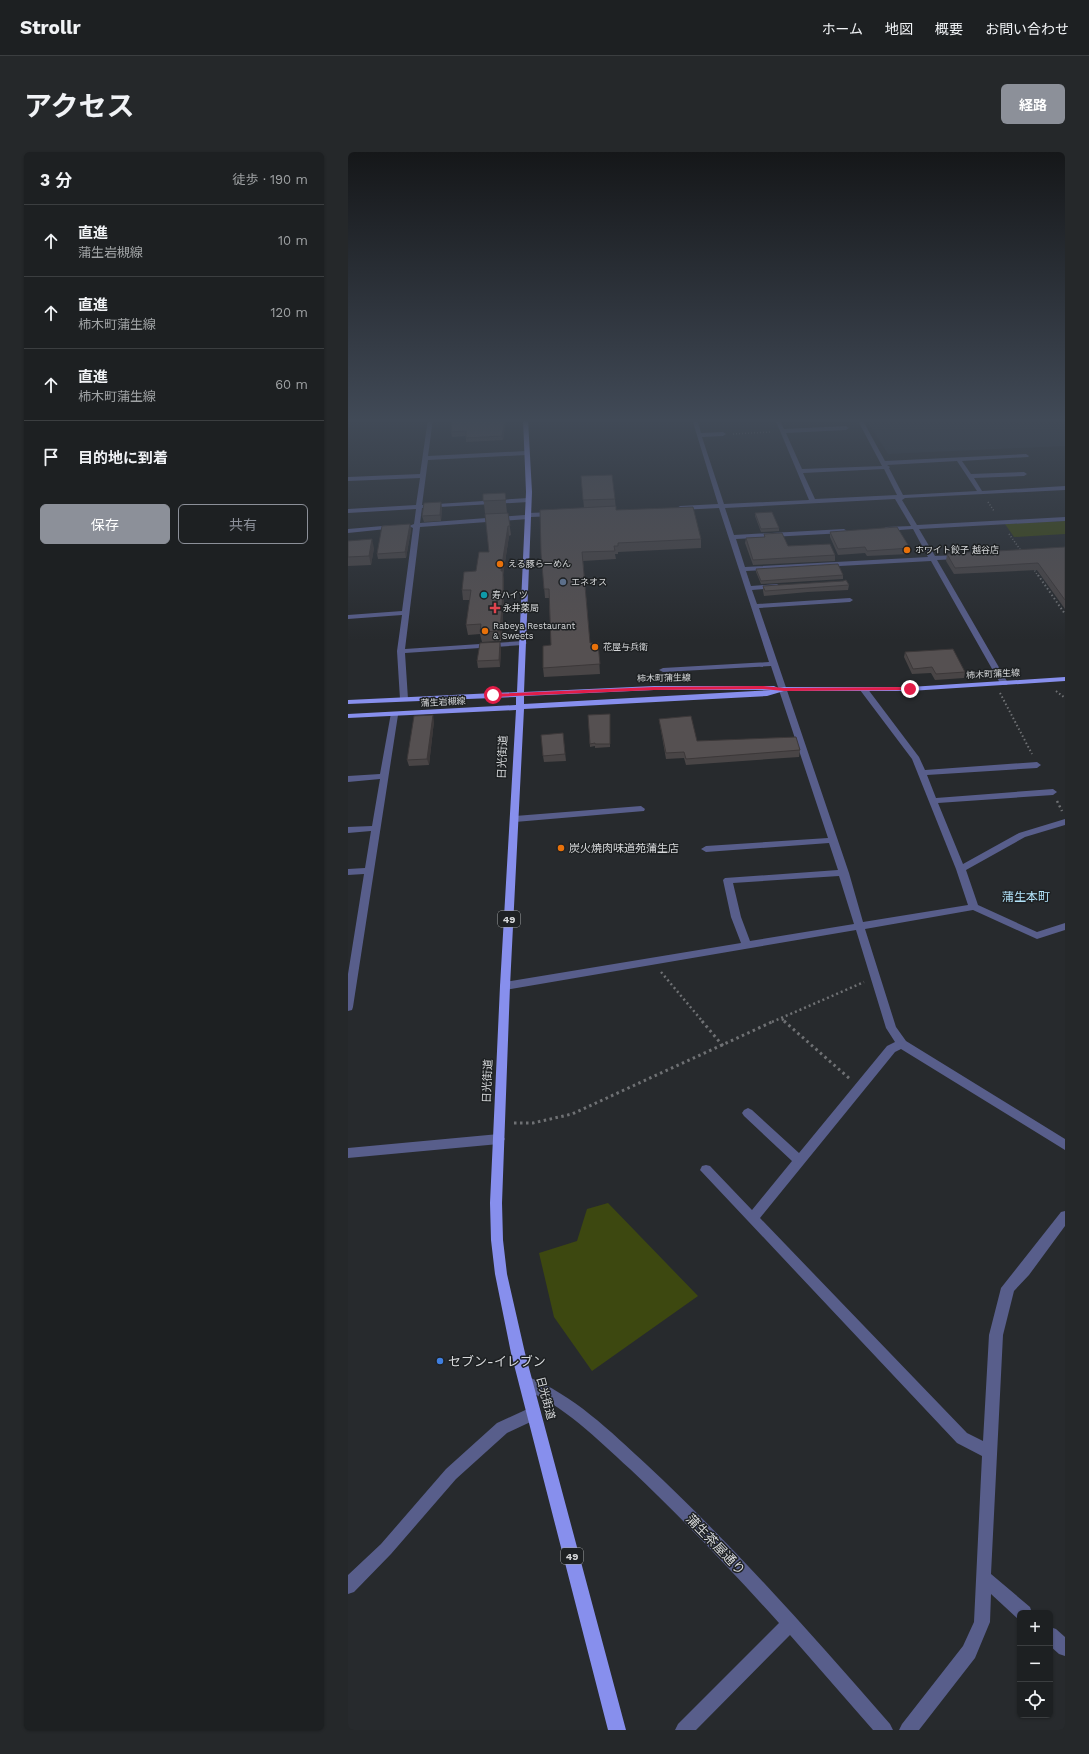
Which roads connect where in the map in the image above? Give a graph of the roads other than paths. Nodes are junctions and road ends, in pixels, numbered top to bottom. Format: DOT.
graph roads {
  1 [pos="421,493"];
  2 [pos="528,493"];
  3 [pos="718,493"];
  4 [pos="809,493"];
  5 [pos="898,493"];
  6 [pos="981,493"];
  7 [pos="987,493"];
  8 [pos="900,498"];
  9 [pos="528,500"];
  10 [pos="813,502"];
  11 [pos="722,506"];
  12 [pos="420,507"];
  13 [pos="675,508"];
  14 [pos="348,511"];
  15 [pos="565,514"];
  16 [pos="528,516"];
  17 [pos="1065,520"];
  18 [pos="417,526"];
  19 [pos="914,528"];
  20 [pos="876,530"];
  21 [pos="348,531"];
  22 [pos="852,531"];
  23 [pos="732,537"];
  24 [pos="971,556"];
  25 [pos="934,558"];
  26 [pos="742,569"];
  27 [pos="788,585"];
  28 [pos="749,588"];
  29 [pos="850,600"];
  30 [pos="755,606"];
  31 [pos="406,613"];
  32 [pos="348,617"];
  33 [pos="522,644"];
  34 [pos="401,651"];
  35 [pos="775,664"];
  36 [pos="663,670"];
  37 [pos="1065,679"];
  38 [pos="1004,683"];
  39 [pos="803,689"];
  40 [pos="784,690"];
  41 [pos="864,690"];
  42 [pos="520,694"];
  43 [pos="404,699"];
  44 [pos="348,702"];
  45 [pos="520,708"];
  46 [pos="394,715"];
  47 [pos="348,716"];
  48 [pos="1038,765"];
  49 [pos="922,773"];
  50 [pos="385,776"];
  51 [pos="348,779"];
  52 [pos="1053,792"];
  53 [pos="933,801"];
  54 [pos="641,810"];
  55 [pos="515,819"];
  56 [pos="1065,822"];
  57 [pos="377,828"];
  58 [pos="348,830"];
  59 [pos="834,840"];
  60 [pos="706,849"];
  61 [pos="961,869"];
  62 [pos="369,871"];
  63 [pos="348,872"];
  64 [pos="844,873"];
  65 [pos="974,907"];
  66 [pos="860,926"];
  67 [pos="1065,926"];
  68 [pos="746,944"];
  69 [pos="505,986"];
  70 [pos="348,1007"];
  71 [pos="902,1044"];
  72 [pos="748,1113"];
  73 [pos="499,1139"];
  74 [pos="1065,1145"];
  75 [pos="348,1153"];
  76 [pos="800,1161"];
  77 [pos="706,1170"];
  78 [pos="1065,1216"];
  79 [pos="753,1218"];
  80 [pos="526,1383"];
  81 [pos="534,1413"];
  82 [pos="989,1452"];
  83 [pos="982,1577"];
  84 [pos="348,1586"];
  85 [pos="1020,1610"];
  86 [pos="790,1624"];
  87 [pos="1053,1638"];
  88 [pos="1065,1648"];
  89 [pos="617,1730"];
  90 [pos="684,1730"];
  91 [pos="884,1730"];
  92 [pos="908,1730"];
  1 -- 12 [label="street"];
  2 -- 9 [label="main road, 日光街道 / 49"];
  3 -- 11 [label="street"];
  4 -- 10 [label="street"];
  5 -- 8 [label="street"];
  6 -- 7 [label="street"];
  6 -- 8 [label="street"];
  8 -- 10 [label="street"];
  8 -- 19 [label="street"];
  9 -- 12 [label="street"];
  9 -- 16 [label="main road, 日光街道 / 49"];
  10 -- 11 [label="street"];
  11 -- 13 [label="street"];
  11 -- 23 [label="street"];
  12 -- 14 [label="street"];
  12 -- 18 [label="street"];
  15 -- 16 [label="street"];
  16 -- 18 [label="street"];
  16 -- 33 [label="main road, 日光街道 / 49"];
  17 -- 19 [label="street"];
  18 -- 21 [label="street"];
  18 -- 31 [label="street"];
  19 -- 20 [label="street"];
  19 -- 25 [label="street"];
  22 -- 23 [label="street"];
  23 -- 26 [label="street"];
  24 -- 25 [label="street"];
  25 -- 26 [label="street"];
  25 -- 38 [label="street"];
  26 -- 28 [label="street"];
  27 -- 28 [label="street"];
  28 -- 30 [label="street"];
  29 -- 30 [label="street"];
  30 -- 35 [label="street"];
  31 -- 32 [label="street"];
  31 -- 34 [label="street"];
  33 -- 34 [label="street"];
  33 -- 42 [label="main road, 日光街道 / 49"];
  34 -- 43 [label="street"];
  35 -- 36 [label="street"];
  35 -- 40 [label="street"];
  37 -- 38 [label="main road, 柿木町蒲生線"];
  38 -- 41 [label="main road, 柿木町蒲生線"];
  39 -- 40 [label="main road, 蒲生岩槻線"];
  39 -- 41 [label="main road, 柿木町蒲生線"];
  40 -- 42 [label="main road, 柿木町蒲生線"];
  40 -- 45 [label="main road, 蒲生岩槻線"];
  40 -- 59 [label="street"];
  41 -- 49 [label="street"];
  42 -- 43 [label="main road, 蒲生岩槻線"];
  42 -- 45 [label="main road, 日光街道 / 49"];
  43 -- 44 [label="main road, 蒲生岩槻線"];
  45 -- 46 [label="main road, 蒲生岩槻線"];
  45 -- 55 [label="main road, 日光街道 / 49"];
  46 -- 47 [label="main road, 蒲生岩槻線"];
  46 -- 50 [label="street"];
  48 -- 49 [label="street"];
  49 -- 53 [label="street"];
  50 -- 51 [label="street"];
  50 -- 57 [label="street"];
  52 -- 53 [label="street"];
  53 -- 61 [label="street"];
  54 -- 55 [label="street"];
  55 -- 69 [label="main road, 日光街道 / 49"];
  56 -- 61 [label="street"];
  57 -- 58 [label="street"];
  57 -- 62 [label="street"];
  59 -- 60 [label="street"];
  59 -- 64 [label="street"];
  61 -- 65 [label="street"];
  62 -- 63 [label="street"];
  62 -- 70 [label="street"];
  64 -- 66 [label="street"];
  64 -- 68 [label="street"];
  65 -- 66 [label="street"];
  65 -- 67 [label="street"];
  66 -- 68 [label="street"];
  66 -- 71 [label="street"];
  68 -- 69 [label="street"];
  69 -- 73 [label="main road, 日光街道 / 49"];
  71 -- 74 [label="street"];
  71 -- 76 [label="street"];
  72 -- 76 [label="street"];
  73 -- 75 [label="street"];
  73 -- 80 [label="main road, 日光街道 / 49"];
  76 -- 79 [label="street"];
  77 -- 79 [label="street"];
  78 -- 82 [label="street"];
  79 -- 82 [label="street"];
  80 -- 81 [label="main road, 日光街道 / 49"];
  80 -- 86 [label="street, 蒲生茶屋通り"];
  81 -- 84 [label="street"];
  81 -- 89 [label="main road, 日光街道 / 49"];
  82 -- 83 [label="street"];
  83 -- 85 [label="street"];
  83 -- 92 [label="street"];
  86 -- 90 [label="street"];
  86 -- 91 [label="street, 蒲生茶屋通り"];
  87 -- 88 [label="street"];
}
